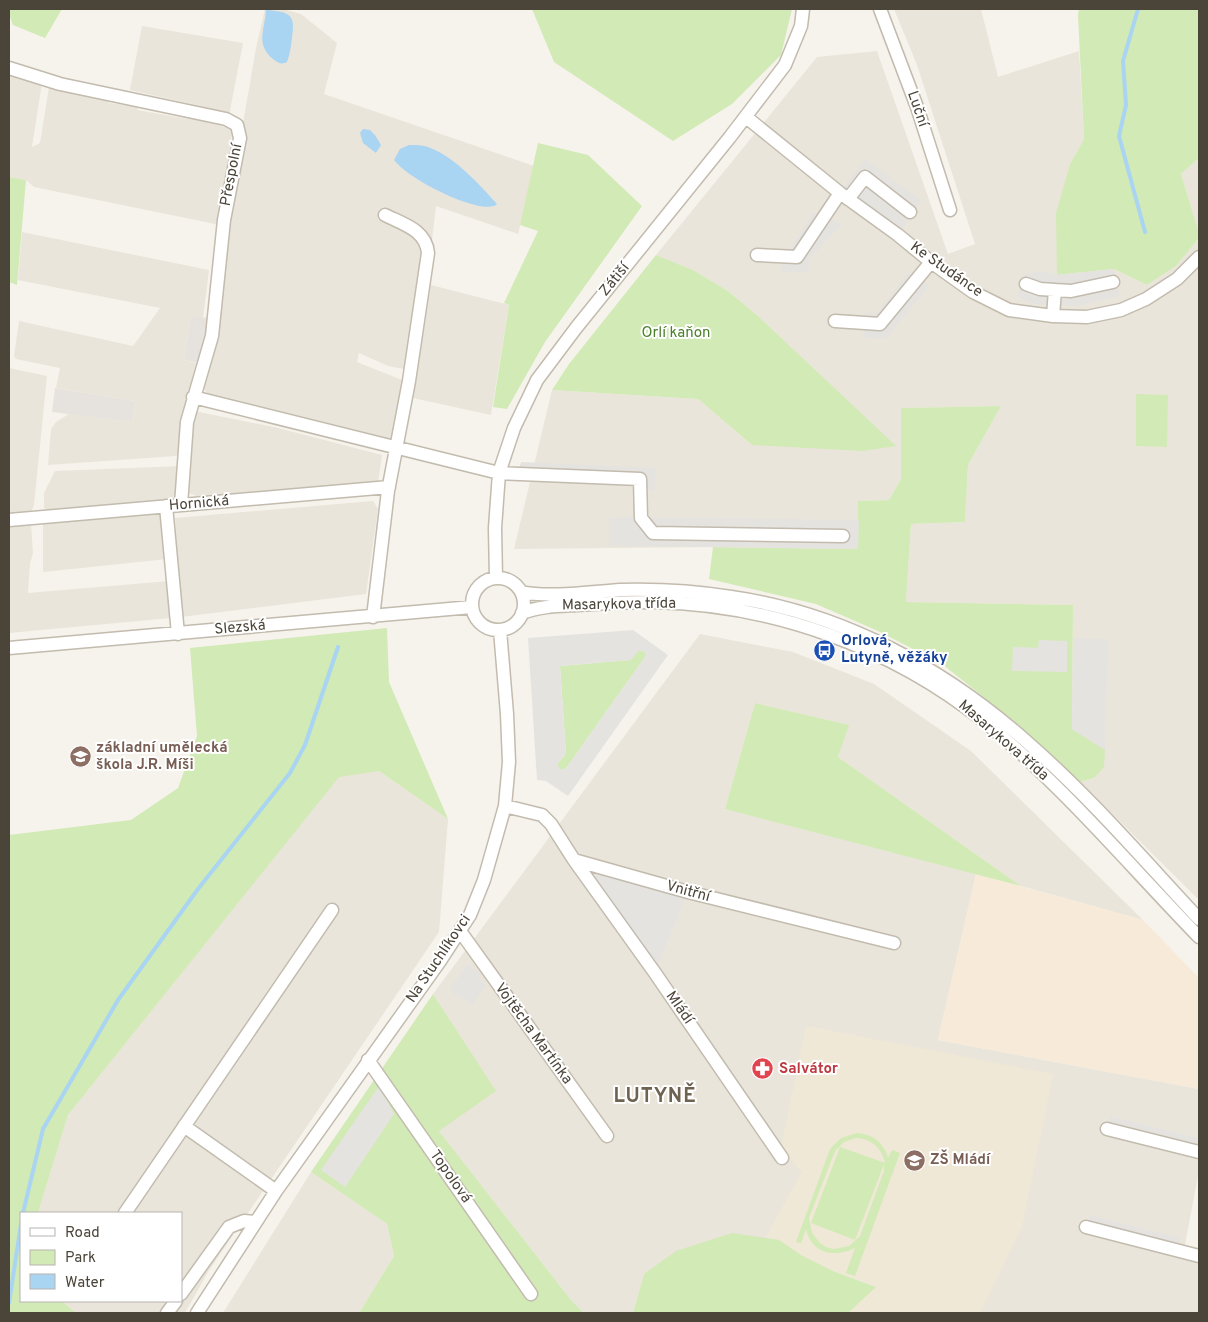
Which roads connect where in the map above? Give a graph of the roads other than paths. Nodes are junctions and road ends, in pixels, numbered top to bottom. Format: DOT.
graph roads {
  1 [pos="803,9"];
  2 [pos="880,9"];
  3 [pos="9,68"];
  4 [pos="746,116"];
  5 [pos="844,196"];
  6 [pos="950,210"];
  7 [pos="910,212"];
  8 [pos="386,215"];
  9 [pos="757,255"];
  10 [pos="1199,257"];
  11 [pos="931,262"];
  12 [pos="1113,282"];
  13 [pos="1026,284"];
  14 [pos="1055,290"];
  15 [pos="1053,316"];
  16 [pos="835,321"];
  17 [pos="193,397"];
  18 [pos="396,448"];
  19 [pos="499,473"];
  20 [pos="389,487"];
  21 [pos="181,505"];
  22 [pos="166,506"];
  23 [pos="9,520"];
  24 [pos="843,536"];
  25 [pos="496,578"];
  26 [pos="520,592"];
  27 [pos="472,607"];
  28 [pos="522,613"];
  29 [pos="372,617"];
  30 [pos="500,630"];
  31 [pos="178,634"];
  32 [pos="9,648"];
  33 [pos="505,806"];
  34 [pos="574,860"];
  35 [pos="332,910"];
  36 [pos="1199,919"];
  37 [pos="460,931"];
  38 [pos="1199,937"];
  39 [pos="894,943"];
  40 [pos="368,1060"];
  41 [pos="184,1126"];
  42 [pos="1107,1130"];
  43 [pos="607,1136"];
  44 [pos="1199,1152"];
  45 [pos="782,1158"];
  46 [pos="276,1191"];
  47 [pos="126,1212"];
  48 [pos="255,1222"];
  49 [pos="1086,1227"];
  50 [pos="1199,1256"];
  51 [pos="182,1293"];
  52 [pos="531,1294"];
  53 [pos="175,1302"];
  54 [pos="168,1313"];
  55 [pos="197,1313"];
  1 -- 4 [label="street, Zátiší"];
  2 -- 6 [label="street, Luční"];
  3 -- 17 [label="street, Přespolní"];
  4 -- 5 [label="street, Ke Studánce"];
  4 -- 19 [label="street, Zátiší"];
  5 -- 7 [label="street"];
  5 -- 9 [label="street"];
  5 -- 11 [label="street, Ke Studánce"];
  8 -- 18 [label="street"];
  10 -- 15 [label="street, Ke Studánce"];
  11 -- 15 [label="street, Ke Studánce"];
  11 -- 16 [label="street"];
  12 -- 14 [label="street"];
  13 -- 14 [label="street"];
  14 -- 15 [label="street"];
  17 -- 18 [label="street"];
  17 -- 21 [label="street, Přespolní"];
  18 -- 19 [label="street"];
  18 -- 20 [label="street"];
  19 -- 24 [label="street"];
  19 -- 25 [label="street, Zátiší"];
  20 -- 21 [label="street, Hornická"];
  20 -- 29 [label="street"];
  21 -- 22 [label="street, Hornická"];
  22 -- 23 [label="street, Hornická"];
  22 -- 31 [label="street"];
  25 -- 26 [label="street"];
  25 -- 27 [label="street"];
  26 -- 28 [label="street"];
  26 -- 36 [label="street, Masarykova třída"];
  27 -- 29 [label="street, Slezská"];
  27 -- 30 [label="street"];
  28 -- 30 [label="street"];
  28 -- 38 [label="street, Masarykova třída"];
  29 -- 31 [label="street, Slezská"];
  30 -- 33 [label="street, Na Stuchlíkovci"];
  31 -- 32 [label="street, Slezská"];
  33 -- 34 [label="street"];
  33 -- 37 [label="street, Na Stuchlíkovci"];
  34 -- 39 [label="street, Vnitřní"];
  34 -- 45 [label="street, Mládí"];
  35 -- 41 [label="street"];
  37 -- 40 [label="street, Na Stuchlíkovci"];
  37 -- 43 [label="street, Vojtěcha Martínka"];
  40 -- 46 [label="street, Na Stuchlíkovci"];
  40 -- 52 [label="street, Topolová"];
  41 -- 46 [label="street"];
  41 -- 47 [label="street"];
  42 -- 44 [label="street"];
  46 -- 48 [label="street, Na Stuchlíkovci"];
  48 -- 51 [label="street"];
  48 -- 55 [label="street, Na Stuchlíkovci"];
  49 -- 50 [label="street"];
  53 -- 54 [label="street"];
}
